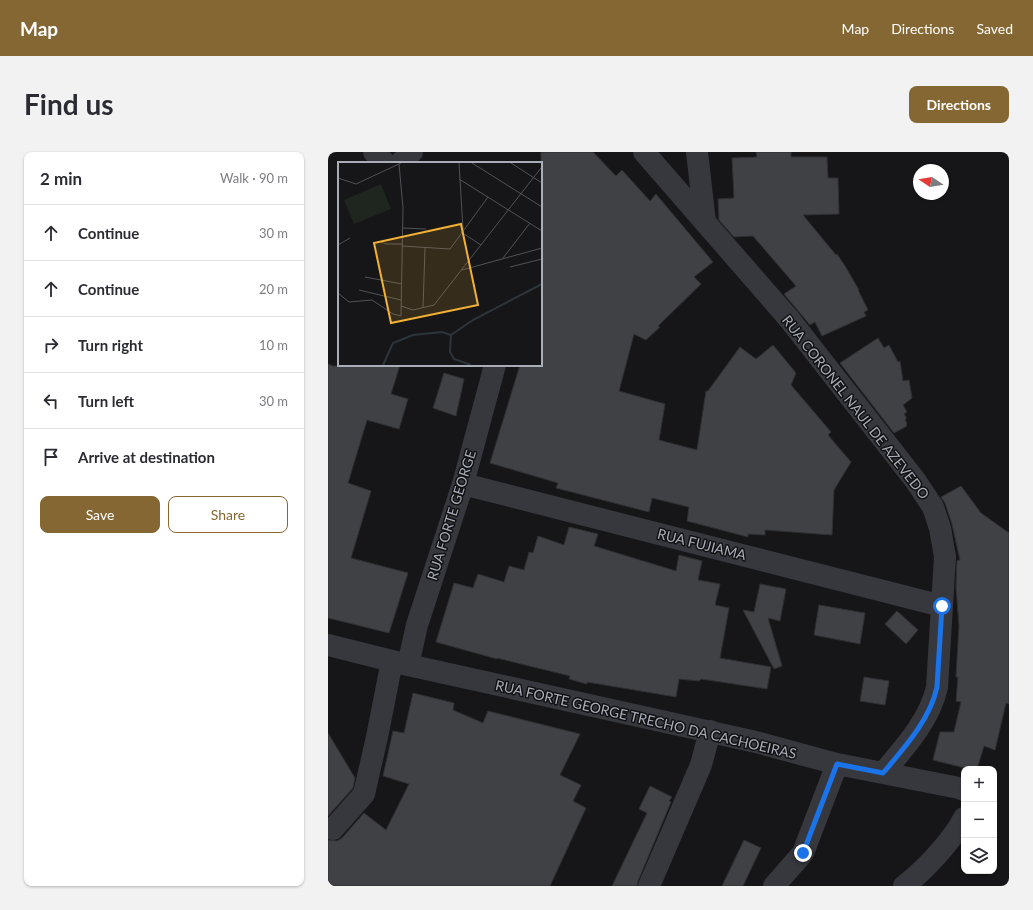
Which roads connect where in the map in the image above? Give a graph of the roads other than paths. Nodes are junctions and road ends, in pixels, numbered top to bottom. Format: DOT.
graph roads {
  1 [pos="374,152"];
  2 [pos="412,152"];
  3 [pos="644,152"];
  4 [pos="697,152"];
  5 [pos="384,162"];
  6 [pos="401,162"];
  7 [pos="704,222"];
  8 [pos="496,366"];
  9 [pos="463,484"];
  10 [pos="942,606"];
  11 [pos="328,645"];
  12 [pos="400,663"];
  13 [pos="710,732"];
  14 [pos="837,764"];
  15 [pos="883,773"];
  16 [pos="961,789"];
  17 [pos="961,824"];
  18 [pos="333,829"];
  19 [pos="649,886"];
  20 [pos="774,886"];
  21 [pos="904,886"];
  1 -- 5 [label="street"];
  2 -- 6 [label="street"];
  3 -- 7 [label="street, RUA CORONEL NAUL DE AZEVEDO"];
  4 -- 7 [label="street"];
  7 -- 10 [label="street, RUA CORONEL NAUL DE AZEVEDO"];
  8 -- 9 [label="street, RUA FORTE GEORGE"];
  9 -- 10 [label="street, RUA FUJIAMA"];
  9 -- 12 [label="street, RUA FORTE GEORGE"];
  10 -- 15 [label="street, RUA CORONEL NAUL DE AZEVEDO"];
  11 -- 12 [label="street, RUA FORTE GEORGE TRECHO DA CACHOEIRAS"];
  12 -- 13 [label="street, RUA FORTE GEORGE TRECHO DA CACHOEIRAS"];
  12 -- 18 [label="street, RUA FORTE GEORGE"];
  13 -- 14 [label="street, RUA FORTE GEORGE TRECHO DA CACHOEIRAS"];
  13 -- 19 [label="street"];
  14 -- 15 [label="street, RUA FORTE GEORGE TRECHO DA CACHOEIRAS"];
  14 -- 20 [label="street"];
  15 -- 16 [label="street, RUA FORTE GEORGE TRECHO DA CACHOEIRAS"];
  17 -- 21 [label="street"];
}
